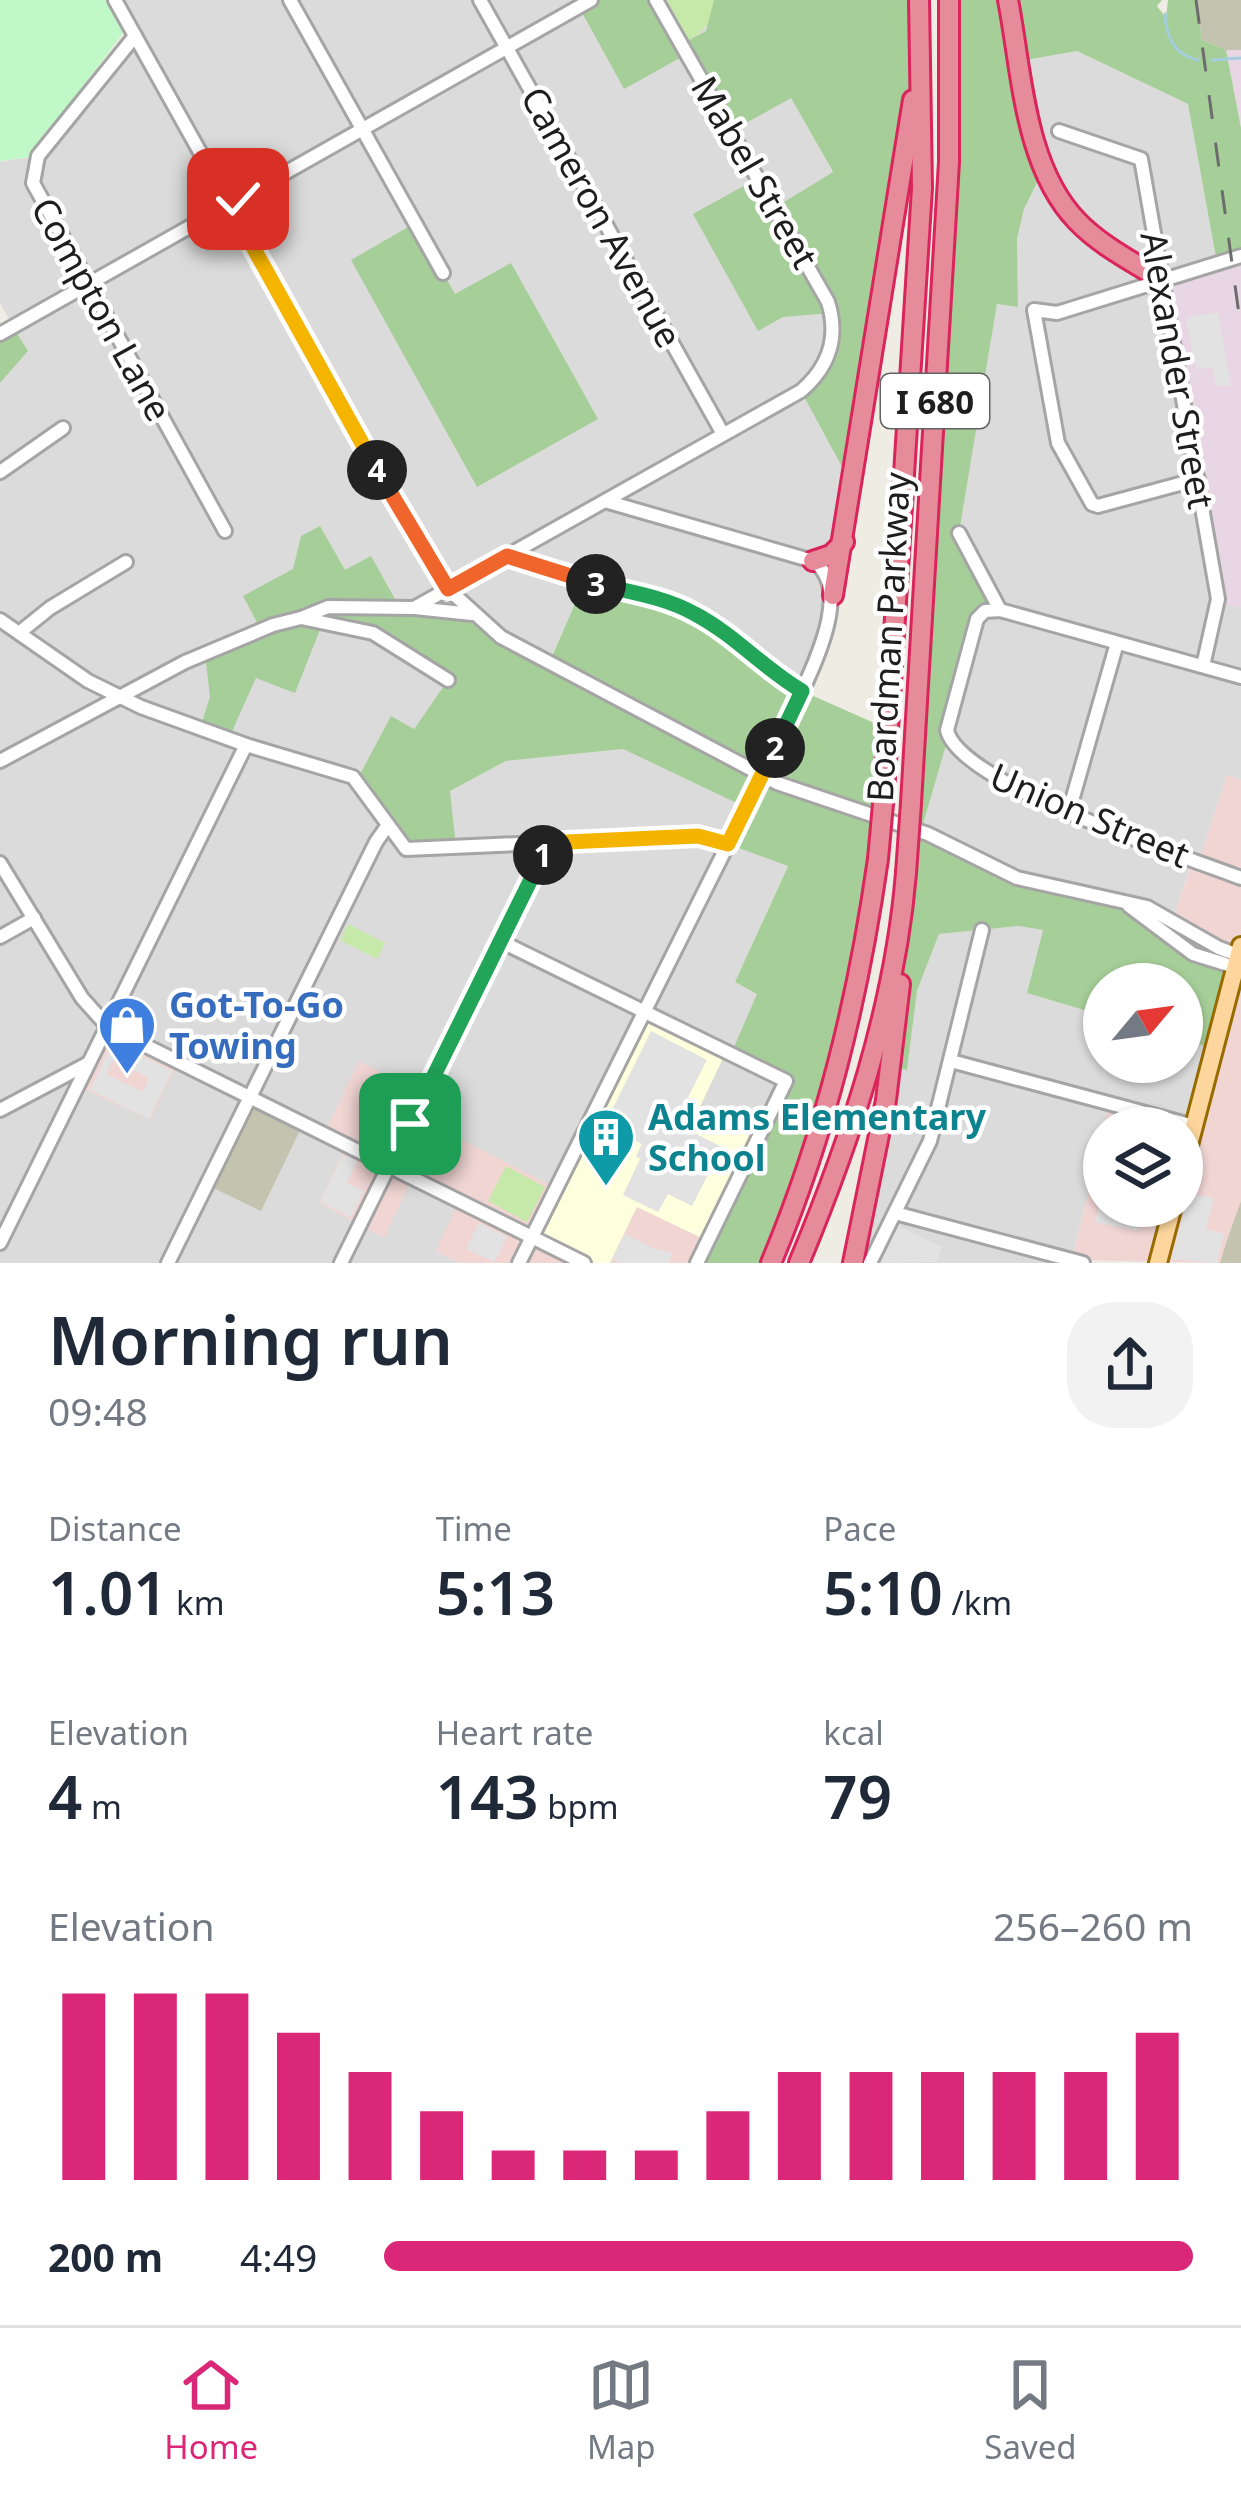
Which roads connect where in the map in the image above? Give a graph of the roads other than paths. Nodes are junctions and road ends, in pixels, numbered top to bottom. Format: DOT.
graph roads {
  1 [pos="115,0"];
  2 [pos="290,0"];
  3 [pos="480,0"];
  4 [pos="591,0"];
  5 [pos="656,0"];
  6 [pos="919,0"];
  7 [pos="949,0"];
  8 [pos="1008,0"];
  9 [pos="920,23"];
  10 [pos="135,36"];
  11 [pos="507,48"];
  12 [pos="362,129"];
  13 [pos="1059,131"];
  14 [pos="229,204"];
  15 [pos="1241,256"];
  16 [pos="442,273"];
  17 [pos="1162,280"];
  18 [pos="88,284"];
  19 [pos="0,334"];
  20 [pos="63,428"];
  21 [pos="723,434"];
  22 [pos="0,472"];
  23 [pos="1198,479"];
  24 [pos="605,501"];
  25 [pos="225,531"];
  26 [pos="959,533"];
  27 [pos="844,542"];
  28 [pos="507,556"];
  29 [pos="813,561"];
  30 [pos="126,562"];
  31 [pos="448,589"];
  32 [pos="833,596"];
  33 [pos="414,608"];
  34 [pos="1000,610"];
  35 [pos="472,614"];
  36 [pos="301,618"];
  37 [pos="0,620"];
  38 [pos="19,633"];
  39 [pos="1117,643"];
  40 [pos="1203,666"];
  41 [pos="1241,677"];
  42 [pos="448,680"];
  43 [pos="802,691"];
  44 [pos="118,696"];
  45 [pos="246,745"];
  46 [pos="0,761"];
  47 [pos="1069,811"];
  48 [pos="388,825"];
  49 [pos="548,844"];
  50 [pos="728,844"];
  51 [pos="0,863"];
  52 [pos="1241,878"];
  53 [pos="905,882"];
  54 [pos="1123,902"];
  55 [pos="34,918"];
  56 [pos="982,929"];
  57 [pos="0,938"];
  58 [pos="500,940"];
  59 [pos="1238,956"];
  60 [pos="644,1012"];
  61 [pos="108,1027"];
  62 [pos="951,1061"];
  63 [pos="88,1064"];
  64 [pos="250,1098"];
  65 [pos="1123,1107"];
  66 [pos="1199,1107"];
  67 [pos="0,1110"];
  68 [pos="389,1167"];
  69 [pos="895,1213"];
  70 [pos="1167,1227"];
  71 [pos="532,1237"];
  72 [pos="0,1243"];
  73 [pos="168,1263"];
  74 [pos="341,1263"];
  75 [pos="519,1263"];
  76 [pos="584,1263"];
  77 [pos="697,1263"];
  78 [pos="771,1263"];
  79 [pos="799,1263"];
  80 [pos="853,1263"];
  81 [pos="870,1263"];
  82 [pos="1083,1263"];
  83 [pos="1158,1263"];
  1 -- 10 [label="street"];
  2 -- 12 [label="street"];
  3 -- 11 [label="street, Cameron Avenue"];
  4 -- 11 [label="street"];
  5 -- 21 [label="street, Mabel Street"];
  6 -- 9 [label="highway, Boardman Parkway / I 680"];
  7 -- 53 [label="highway, Boardman Parkway / I 680, bridge"];
  8 -- 17 [label="highway"];
  9 -- 27 [label="highway"];
  9 -- 78 [label="highway, Boardman Parkway / I 680, bridge"];
  10 -- 14 [label="street"];
  10 -- 18 [label="street, Compton Lane"];
  11 -- 12 [label="street"];
  11 -- 21 [label="street, Cameron Avenue"];
  12 -- 14 [label="street"];
  12 -- 16 [label="street"];
  13 -- 17 [label="street, Alexander Street"];
  14 -- 18 [label="street"];
  14 -- 31 [label="street"];
  15 -- 17 [label="street"];
  17 -- 23 [label="street, Alexander Street"];
  17 -- 23 [label="street"];
  18 -- 19 [label="street"];
  18 -- 25 [label="street, Compton Lane"];
  20 -- 22 [label="street"];
  21 -- 24 [label="street"];
  23 -- 40 [label="street, Alexander Street"];
  24 -- 28 [label="street"];
  24 -- 29 [label="street"];
  26 -- 34 [label="street"];
  27 -- 29 [label="highway"];
  27 -- 32 [label="highway"];
  28 -- 31 [label="street"];
  28 -- 43 [label="street"];
  29 -- 32 [label="street"];
  30 -- 38 [label="street"];
  31 -- 33 [label="street"];
  31 -- 35 [label="street"];
  32 -- 43 [label="street"];
  33 -- 35 [label="street"];
  33 -- 36 [label="street"];
  34 -- 39 [label="street"];
  34 -- 47 [label="street, Union Street"];
  35 -- 54 [label="street"];
  36 -- 42 [label="street"];
  36 -- 44 [label="street"];
  37 -- 38 [label="street"];
  38 -- 44 [label="street"];
  39 -- 40 [label="street"];
  39 -- 47 [label="street"];
  40 -- 41 [label="street"];
  43 -- 50 [label="street, bridge"];
  44 -- 45 [label="street"];
  44 -- 46 [label="street"];
  45 -- 48 [label="street"];
  45 -- 61 [label="street"];
  47 -- 52 [label="street, Union Street"];
  48 -- 49 [label="street"];
  48 -- 64 [label="street"];
  49 -- 50 [label="street"];
  49 -- 58 [label="street"];
  50 -- 60 [label="street"];
  51 -- 55 [label="street"];
  53 -- 79 [label="highway, Boardman Parkway / I 680"];
  53 -- 80 [label="highway"];
  54 -- 59 [label="street"];
  54 -- 59 [label="street"];
  55 -- 57 [label="street"];
  55 -- 61 [label="street"];
  56 -- 62 [label="street"];
  58 -- 60 [label="street"];
  58 -- 68 [label="street"];
  59 -- 66 [label="main road"];
  60 -- 71 [label="street"];
  60 -- 77 [label="street"];
  61 -- 63 [label="street"];
  61 -- 64 [label="street"];
  62 -- 65 [label="street"];
  62 -- 69 [label="street"];
  63 -- 67 [label="street"];
  63 -- 72 [label="street"];
  64 -- 68 [label="street"];
  64 -- 73 [label="street"];
  68 -- 71 [label="street"];
  68 -- 74 [label="street"];
  69 -- 81 [label="street"];
  69 -- 82 [label="street"];
  70 -- 83 [label="main road"];
  71 -- 75 [label="street"];
  71 -- 76 [label="street"];
}
